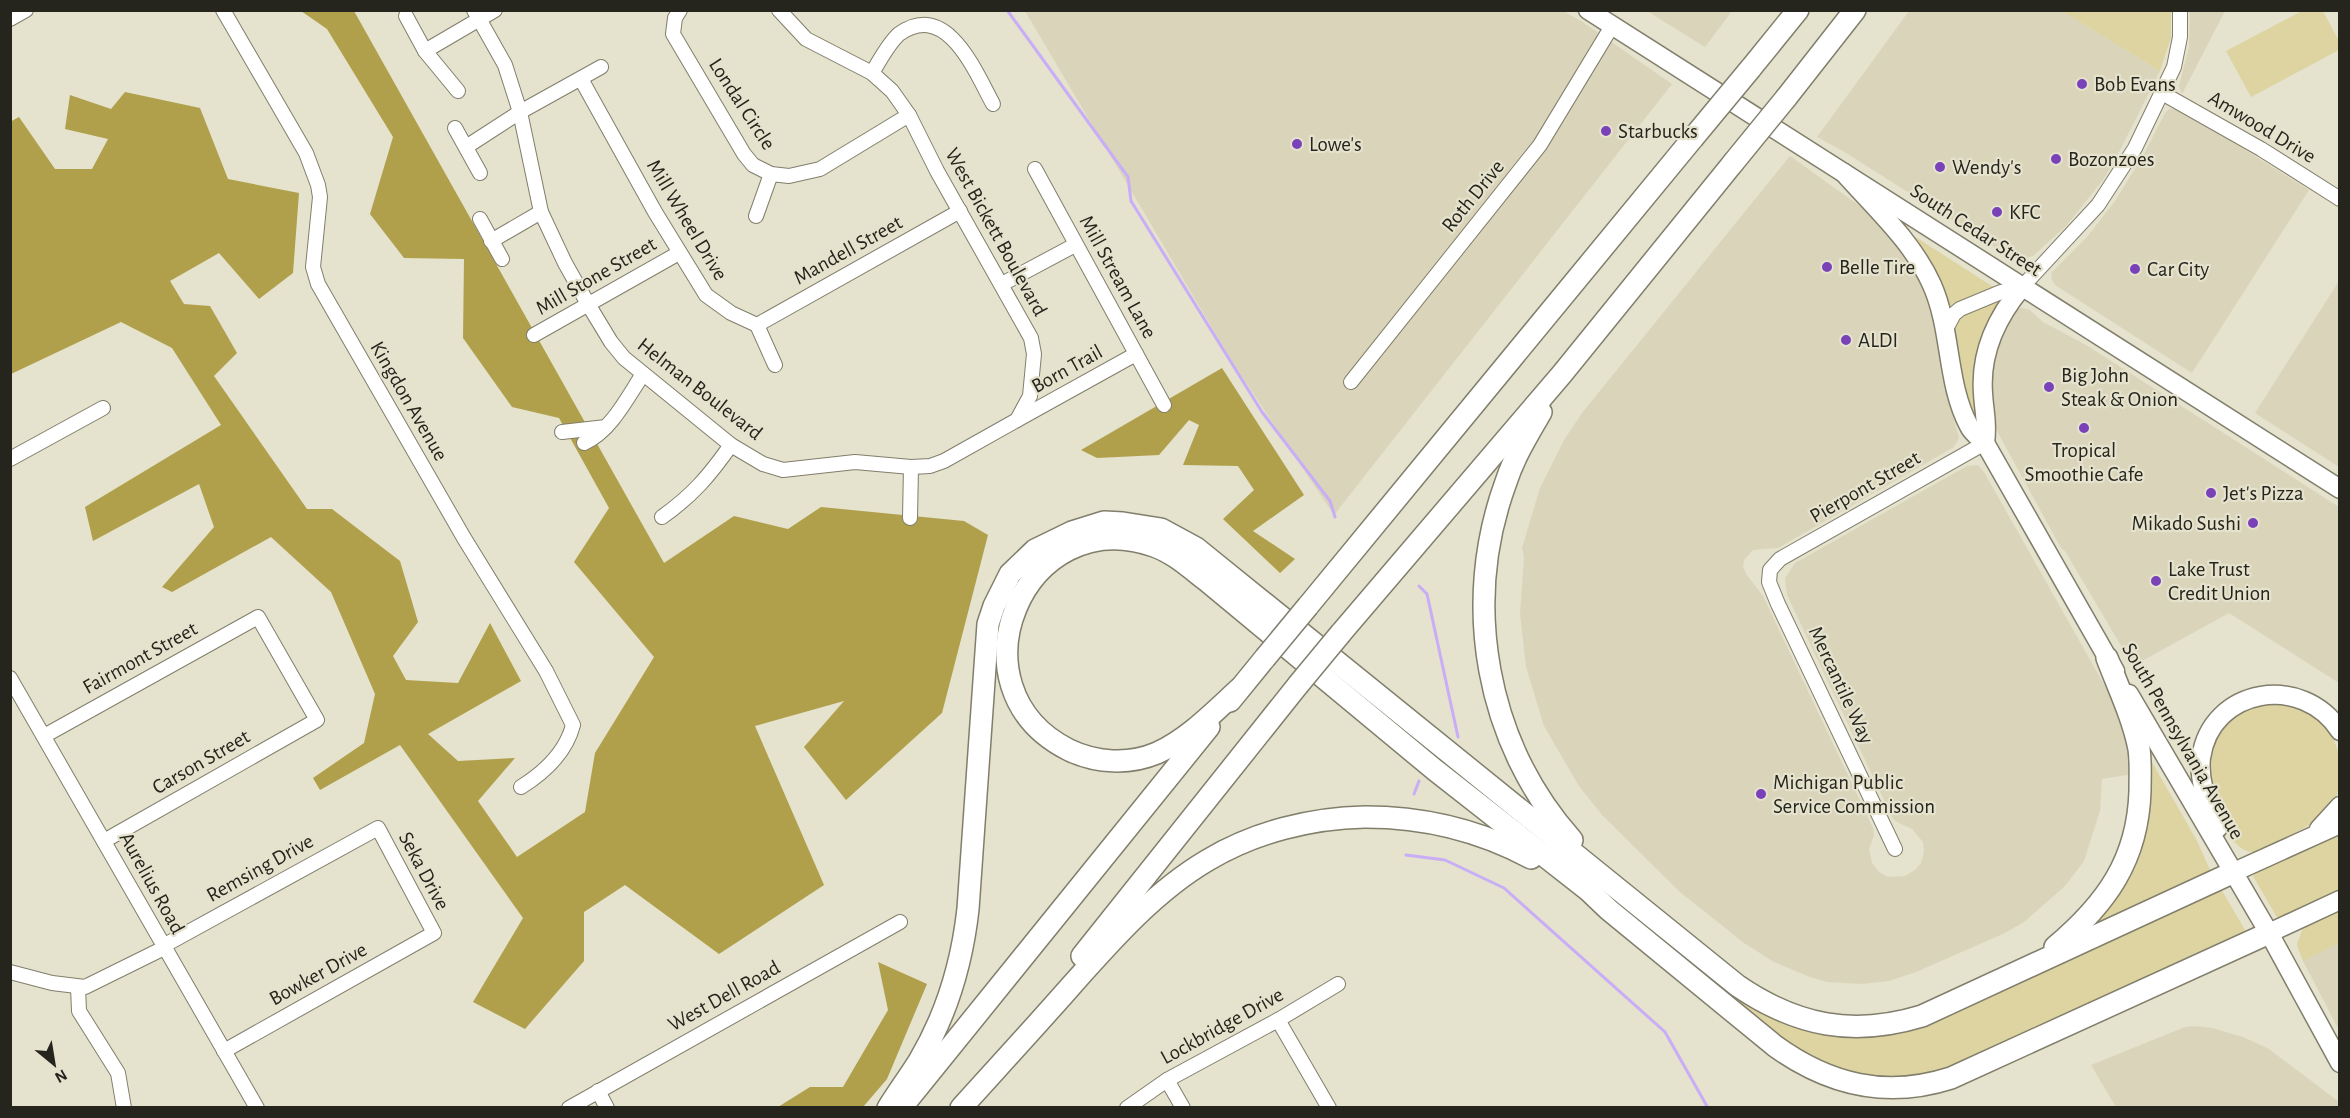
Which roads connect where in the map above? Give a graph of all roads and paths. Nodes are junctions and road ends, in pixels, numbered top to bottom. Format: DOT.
graph roads {
  1 [pos="26,10"];
  2 [pos="223,10"];
  3 [pos="495,10"];
  4 [pos="680,10"];
  5 [pos="779,10"];
  6 [pos="1588,10"];
  7 [pos="1798,10"];
  8 [pos="1855,10"];
  9 [pos="2180,10"];
  10 [pos="476,15"];
  11 [pos="406,16"];
  12 [pos="10,20"];
  13 [pos="1612,26"];
  14 [pos="425,51"];
  15 [pos="601,67"];
  16 [pos="872,72"];
  17 [pos="581,79"];
  18 [pos="458,91"];
  19 [pos="2162,93"];
  20 [pos="993,104"];
  21 [pos="520,112"];
  22 [pos="909,116"];
  23 [pos="455,128"];
  24 [pos="466,147"];
  25 [pos="1035,169"];
  26 [pos="480,173"];
  27 [pos="1844,173"];
  28 [pos="771,174"];
  29 [pos="2340,199"];
  30 [pos="960,211"];
  31 [pos="541,212"];
  32 [pos="756,216"];
  33 [pos="480,219"];
  34 [pos="491,241"];
  35 [pos="1075,244"];
  36 [pos="679,253"];
  37 [pos="502,259"];
  38 [pos="1002,284"];
  39 [pos="2022,287"];
  40 [pos="588,304"];
  41 [pos="757,325"];
  42 [pos="1946,329"];
  43 [pos="534,335"];
  44 [pos="1136,354"];
  45 [pos="776,365"];
  46 [pos="643,374"];
  47 [pos="1562,374"];
  48 [pos="1351,382"];
  49 [pos="1164,405"];
  50 [pos="103,408"];
  51 [pos="1017,420"];
  52 [pos="606,427"];
  53 [pos="562,432"];
  54 [pos="584,443"];
  55 [pos="1985,443"];
  56 [pos="731,445"];
  57 [pos="10,459"];
  58 [pos="911,467"];
  59 [pos="2340,489"];
  60 [pos="662,517"];
  61 [pos="910,518"];
  62 [pos="1770,570"];
  63 [pos="2107,658"];
  64 [pos="10,678"];
  65 [pos="1239,689"];
  66 [pos="317,720"];
  67 [pos="2340,731"];
  68 [pos="44,736"];
  69 [pos="521,787"];
  70 [pos="2339,819"];
  71 [pos="378,828"];
  72 [pos="105,840"];
  73 [pos="1895,849"];
  74 [pos="2234,872"];
  75 [pos="2340,900"];
  76 [pos="1639,906"];
  77 [pos="1609,910"];
  78 [pos="900,922"];
  79 [pos="434,933"];
  80 [pos="2269,933"];
  81 [pos="164,947"];
  82 [pos="2035,964"];
  83 [pos="10,972"];
  84 [pos="1338,984"];
  85 [pos="78,987"];
  86 [pos="1278,1020"];
  87 [pos="224,1051"];
  88 [pos="2340,1063"];
  89 [pos="1167,1080"];
  90 [pos="598,1091"];
  91 [pos="124,1107"];
  92 [pos="257,1107"];
  93 [pos="569,1107"];
  94 [pos="607,1107"];
  95 [pos="888,1107"];
  96 [pos="902,1107"];
  97 [pos="960,1107"];
  98 [pos="1127,1107"];
  99 [pos="1183,1107"];
  100 [pos="1329,1107"];
  1 -- 12 [label="street"];
  2 -- 69 [label="street, Kingdon Avenue"];
  3 -- 10 [label="street"];
  4 -- 28 [label="street, Londal Circle"];
  5 -- 16 [label="street, West Bickett Boulevard"];
  6 -- 13 [label="main road, South Cedar Street"];
  7 -- 65 [label="highway, bridge"];
  8 -- 47 [label="highway, bridge"];
  9 -- 19 [label="street"];
  10 -- 14 [label="street"];
  10 -- 21 [label="street, Helman Boulevard"];
  11 -- 14 [label="street"];
  13 -- 27 [label="main road, South Cedar Street"];
  13 -- 48 [label="street, Roth Drive"];
  14 -- 18 [label="street"];
  15 -- 17 [label="street"];
  16 -- 20 [label="street"];
  16 -- 22 [label="street, West Bickett Boulevard"];
  17 -- 21 [label="street"];
  17 -- 36 [label="street, Mill Wheel Drive"];
  19 -- 29 [label="street, Amwood Drive"];
  19 -- 39 [label="street"];
  21 -- 24 [label="street"];
  21 -- 31 [label="street, Helman Boulevard"];
  22 -- 28 [label="street, Londal Circle"];
  22 -- 30 [label="street, West Bickett Boulevard"];
  23 -- 24 [label="street"];
  24 -- 26 [label="street"];
  25 -- 35 [label="street, Mill Stream Lane"];
  27 -- 39 [label="main road, South Cedar Street"];
  27 -- 42 [label="main road, South Pennsylvania Avenue"];
  28 -- 32 [label="street"];
  30 -- 38 [label="street, West Bickett Boulevard"];
  30 -- 41 [label="street, Mandell Street"];
  31 -- 34 [label="street"];
  31 -- 40 [label="street, Helman Boulevard"];
  33 -- 34 [label="street"];
  34 -- 37 [label="street"];
  35 -- 38 [label="street"];
  35 -- 44 [label="street, Mill Stream Lane"];
  36 -- 40 [label="street, Mill Stone Street"];
  36 -- 41 [label="street, Mill Wheel Drive"];
  38 -- 51 [label="street, West Bickett Boulevard"];
  39 -- 42 [label="street"];
  39 -- 55 [label="main road"];
  39 -- 59 [label="main road, South Cedar Street"];
  40 -- 43 [label="street, Mill Stone Street"];
  40 -- 46 [label="street, Helman Boulevard"];
  41 -- 45 [label="street"];
  42 -- 55 [label="main road, South Pennsylvania Avenue"];
  44 -- 49 [label="street, Mill Stream Lane"];
  44 -- 51 [label="street, Born Trail"];
  46 -- 52 [label="street"];
  46 -- 56 [label="street, Helman Boulevard"];
  47 -- 76 [label="highway"];
  47 -- 97 [label="highway, bridge"];
  50 -- 57 [label="street"];
  51 -- 58 [label="street"];
  52 -- 53 [label="street"];
  52 -- 54 [label="street"];
  55 -- 62 [label="street, Pierpont Street"];
  55 -- 63 [label="main road, South Pennsylvania Avenue"];
  56 -- 58 [label="street, Helman Boulevard"];
  56 -- 60 [label="street"];
  58 -- 61 [label="street"];
  62 -- 73 [label="street, Mercantile Way"];
  63 -- 74 [label="main road, South Pennsylvania Avenue"];
  63 -- 82 [label="highway"];
  64 -- 68 [label="street, Aurelius Road"];
  65 -- 77 [label="highway"];
  65 -- 96 [label="highway"];
  66 -- 68 [label="street, Fairmont Street"];
  66 -- 72 [label="street, Carson Street"];
  67 -- 74 [label="main road"];
  68 -- 72 [label="street, Aurelius Road"];
  70 -- 74 [label="main road"];
  71 -- 79 [label="street, Seka Drive"];
  71 -- 81 [label="street, Remsing Drive"];
  72 -- 81 [label="street, Aurelius Road"];
  74 -- 80 [label="main road, South Pennsylvania Avenue"];
  74 -- 82 [label="highway"];
  75 -- 80 [label="main road"];
  76 -- 82 [label="highway"];
  76 -- 95 [label="highway"];
  77 -- 80 [label="highway"];
  77 -- 97 [label="highway"];
  78 -- 90 [label="street, West Dell Road"];
  79 -- 87 [label="street, Bowker Drive"];
  80 -- 88 [label="main road, South Pennsylvania Avenue"];
  81 -- 85 [label="street, Remsing Drive"];
  81 -- 87 [label="street, Aurelius Road"];
  83 -- 85 [label="street"];
  84 -- 86 [label="street, Lockbridge Drive"];
  85 -- 91 [label="street"];
  86 -- 89 [label="street, Lockbridge Drive"];
  86 -- 100 [label="street"];
  87 -- 92 [label="street, Aurelius Road"];
  89 -- 98 [label="street, Lockbridge Drive"];
  89 -- 99 [label="street"];
  90 -- 93 [label="street, West Dell Road"];
  90 -- 94 [label="street"];
}
